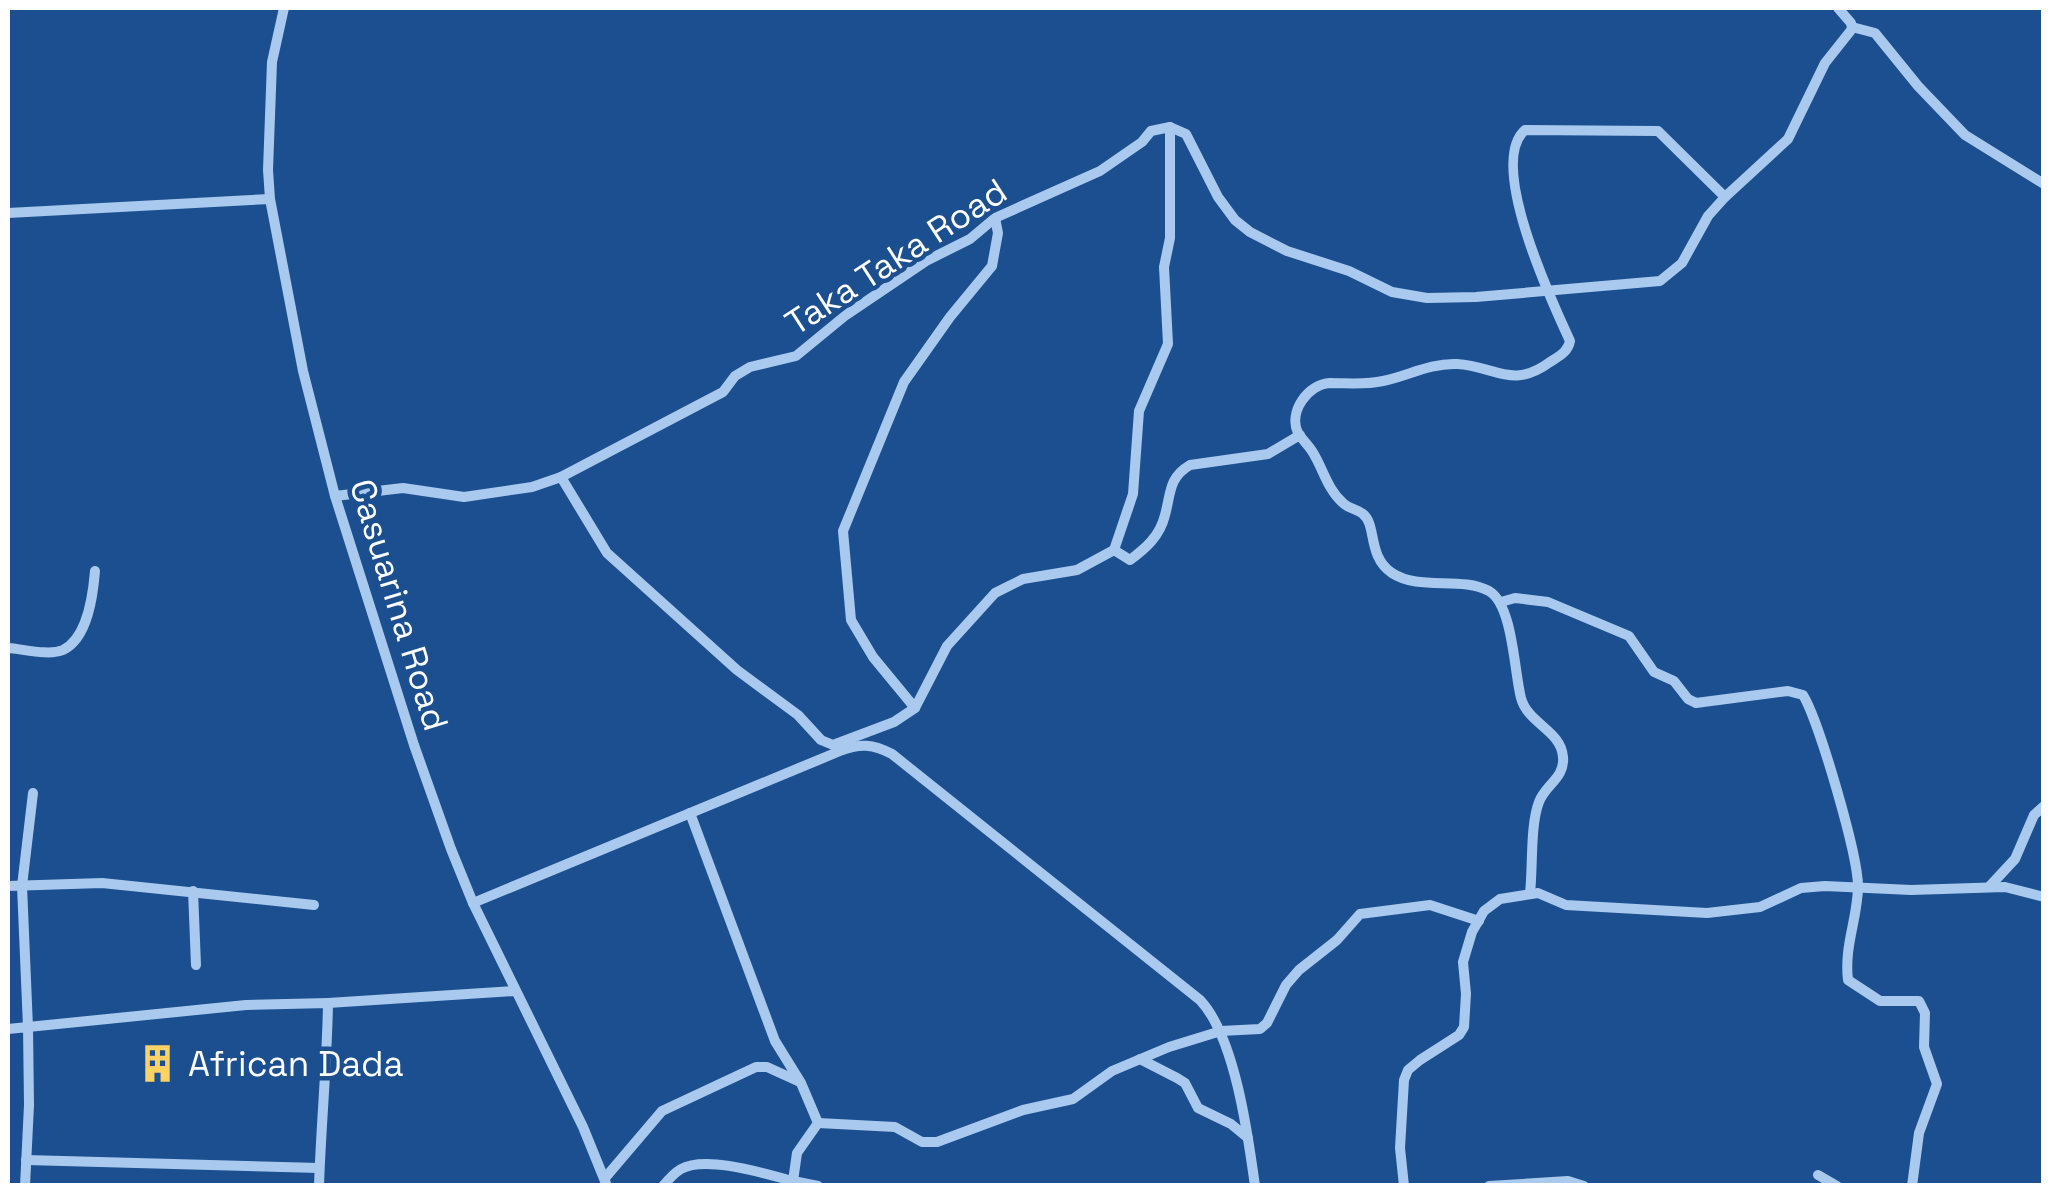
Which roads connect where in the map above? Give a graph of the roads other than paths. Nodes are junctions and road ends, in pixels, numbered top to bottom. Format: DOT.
graph roads {
  1 [pos="284,8"];
  2 [pos="1838,8"];
  3 [pos="1852,27"];
  4 [pos="1170,127"];
  5 [pos="2044,184"];
  6 [pos="1725,198"];
  7 [pos="270,199"];
  8 [pos="8,212"];
  9 [pos="996,218"];
  10 [pos="1547,289"];
  11 [pos="1300,435"];
  12 [pos="561,477"];
  13 [pos="335,496"];
  14 [pos="1114,550"];
  15 [pos="95,571"];
  16 [pos="1500,602"];
  17 [pos="8,648"];
  18 [pos="915,708"];
  19 [pos="833,745"];
  20 [pos="850,747"];
  21 [pos="33,792"];
  22 [pos="2044,806"];
  23 [pos="690,813"];
  24 [pos="8,886"];
  25 [pos="22,886"];
  26 [pos="1988,888"];
  27 [pos="1858,889"];
  28 [pos="193,891"];
  29 [pos="1530,893"];
  30 [pos="2044,897"];
  31 [pos="473,903"];
  32 [pos="314,906"];
  33 [pos="1479,921"];
  34 [pos="196,965"];
  35 [pos="515,991"];
  36 [pos="328,1003"];
  37 [pos="28,1027"];
  38 [pos="8,1029"];
  39 [pos="1221,1031"];
  40 [pos="1140,1059"];
  41 [pos="802,1083"];
  42 [pos="818,1123"];
  43 [pos="1249,1139"];
  44 [pos="26,1160"];
  45 [pos="319,1168"];
  46 [pos="1818,1176"];
  47 [pos="792,1181"];
  48 [pos="606,1182"];
  49 [pos="25,1186"];
  50 [pos="319,1186"];
  51 [pos="663,1186"];
  52 [pos="818,1186"];
  53 [pos="1255,1186"];
  54 [pos="1404,1186"];
  55 [pos="1489,1186"];
  56 [pos="1584,1186"];
  57 [pos="1837,1186"];
  58 [pos="1912,1186"];
  1 -- 7 [label="street, Casuarina Road"];
  2 -- 3 [label="street"];
  3 -- 5 [label="street"];
  3 -- 6 [label="street"];
  4 -- 9 [label="street, Taka Taka Road"];
  4 -- 10 [label="street"];
  4 -- 14 [label="street"];
  6 -- 10 [label="street"];
  6 -- 10 [label="street"];
  7 -- 8 [label="street"];
  7 -- 13 [label="street, Casuarina Road"];
  9 -- 12 [label="street, Taka Taka Road"];
  9 -- 18 [label="street"];
  10 -- 11 [label="street"];
  11 -- 14 [label="street"];
  11 -- 16 [label="street"];
  12 -- 13 [label="street, Taka Taka Road"];
  12 -- 19 [label="street"];
  13 -- 31 [label="street, Casuarina Road"];
  14 -- 18 [label="street"];
  15 -- 17 [label="street"];
  16 -- 27 [label="street"];
  16 -- 29 [label="street"];
  18 -- 19 [label="street"];
  19 -- 20 [label="street"];
  20 -- 23 [label="street"];
  20 -- 39 [label="street"];
  21 -- 25 [label="street"];
  22 -- 26 [label="street"];
  23 -- 31 [label="street"];
  23 -- 41 [label="street"];
  24 -- 25 [label="street"];
  25 -- 28 [label="street"];
  25 -- 37 [label="street"];
  26 -- 27 [label="street"];
  26 -- 30 [label="street"];
  27 -- 29 [label="street"];
  27 -- 58 [label="street"];
  28 -- 32 [label="street"];
  28 -- 34 [label="street"];
  29 -- 33 [label="street"];
  31 -- 35 [label="street, Casuarina Road"];
  33 -- 39 [label="street"];
  33 -- 54 [label="street"];
  35 -- 36 [label="street"];
  35 -- 48 [label="street, Casuarina Road"];
  36 -- 37 [label="street"];
  36 -- 45 [label="street"];
  37 -- 38 [label="street"];
  37 -- 44 [label="street"];
  39 -- 40 [label="street"];
  39 -- 43 [label="street"];
  40 -- 42 [label="street"];
  40 -- 43 [label="street"];
  41 -- 42 [label="street"];
  41 -- 48 [label="street"];
  42 -- 47 [label="street"];
  43 -- 53 [label="street"];
  44 -- 45 [label="street"];
  44 -- 49 [label="street"];
  45 -- 50 [label="street"];
  46 -- 57 [label="street"];
  47 -- 51 [label="street"];
  47 -- 52 [label="street"];
  55 -- 56 [label="street"];
}
